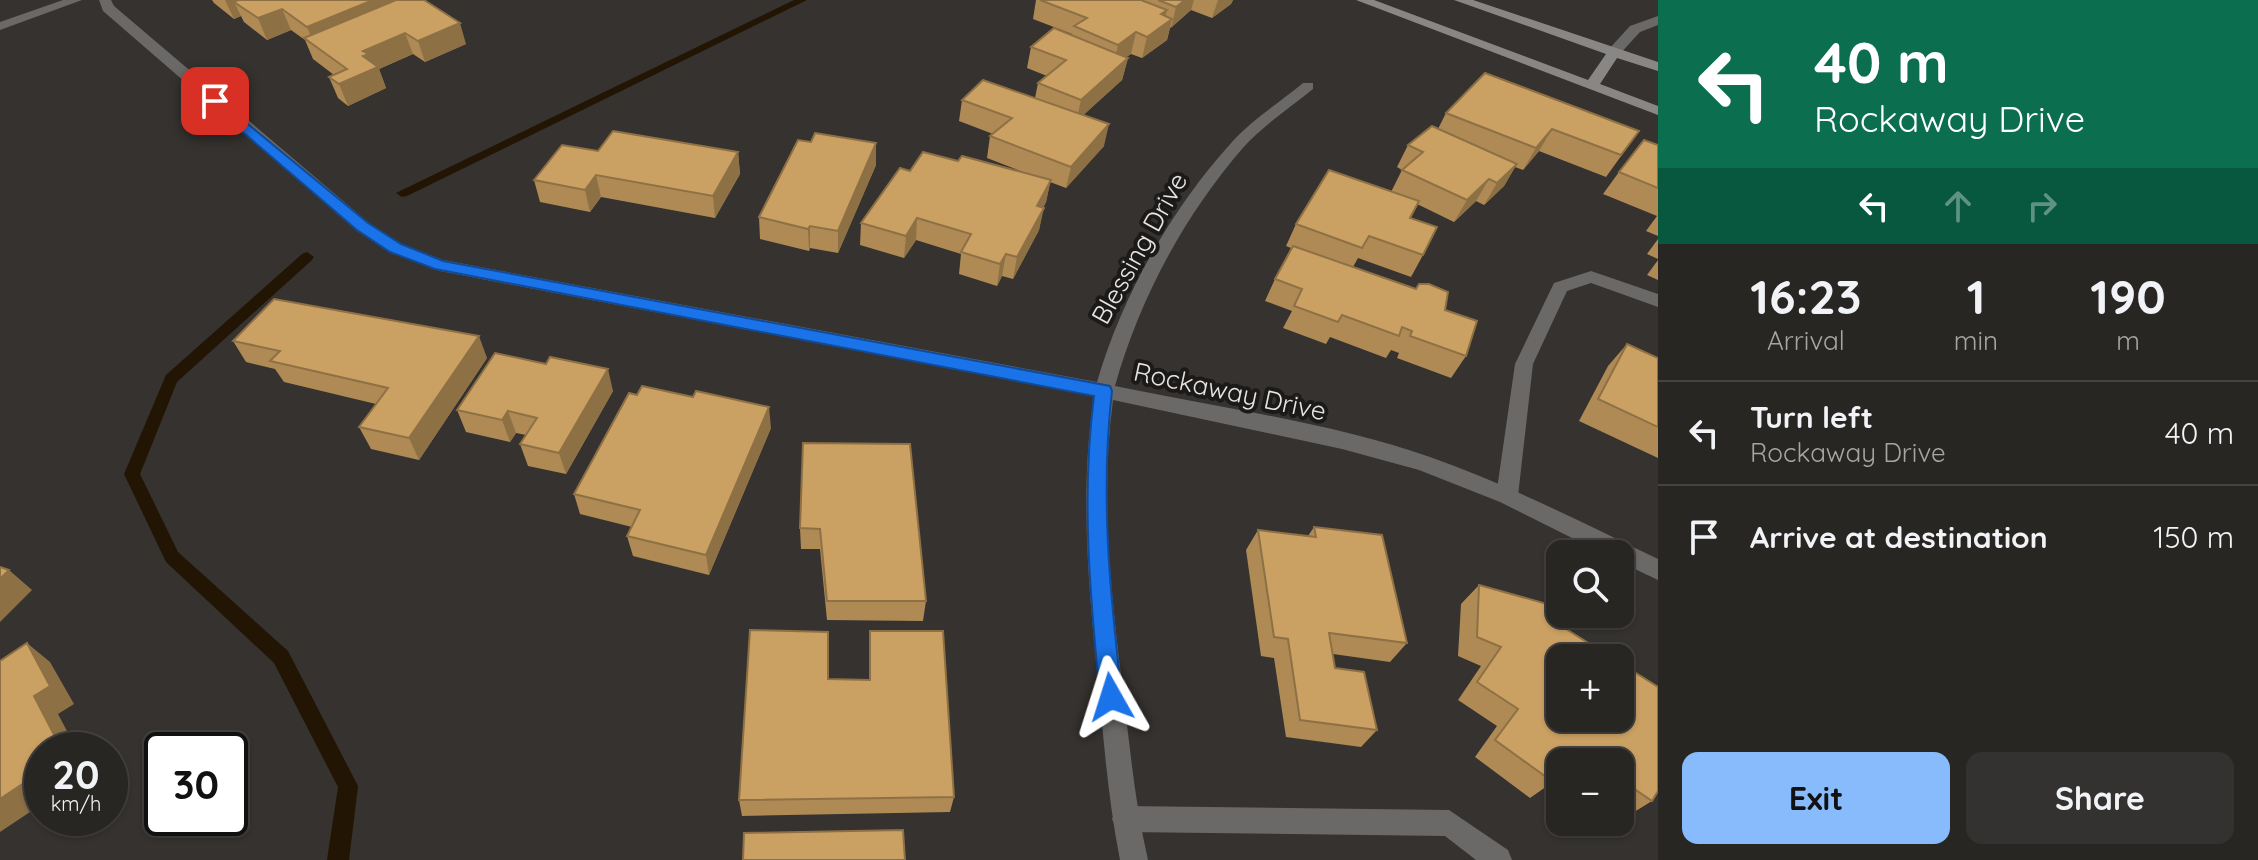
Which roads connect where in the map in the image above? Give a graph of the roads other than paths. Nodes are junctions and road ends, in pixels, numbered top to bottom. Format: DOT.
graph roads {
  1 [pos="76,0"];
  2 [pos="105,0"];
  3 [pos="1362,0"];
  4 [pos="1460,0"];
  5 [pos="1658,20"];
  6 [pos="0,26"];
  7 [pos="1614,52"];
  8 [pos="1658,67"];
  9 [pos="1308,86"];
  10 [pos="1591,87"];
  11 [pos="1658,111"];
  12 [pos="1658,301"];
  13 [pos="1104,391"];
  14 [pos="1507,496"];
  15 [pos="1658,570"];
  16 [pos="1125,819"];
  17 [pos="1134,860"];
  18 [pos="1498,860"];
  1 -- 6 [label="street"];
  2 -- 13 [label="street, Rockaway Drive"];
  3 -- 10 [label="main road"];
  4 -- 7 [label="main road"];
  5 -- 7 [label="street"];
  7 -- 8 [label="main road"];
  7 -- 10 [label="main road"];
  9 -- 13 [label="street, Blessing Drive"];
  10 -- 11 [label="main road"];
  12 -- 14 [label="street"];
  13 -- 14 [label="street, Rockaway Drive"];
  13 -- 16 [label="street, Blessing Drive"];
  14 -- 15 [label="street, Rockaway Drive"];
  16 -- 17 [label="street, Blessing Drive"];
  16 -- 18 [label="street"];
}
